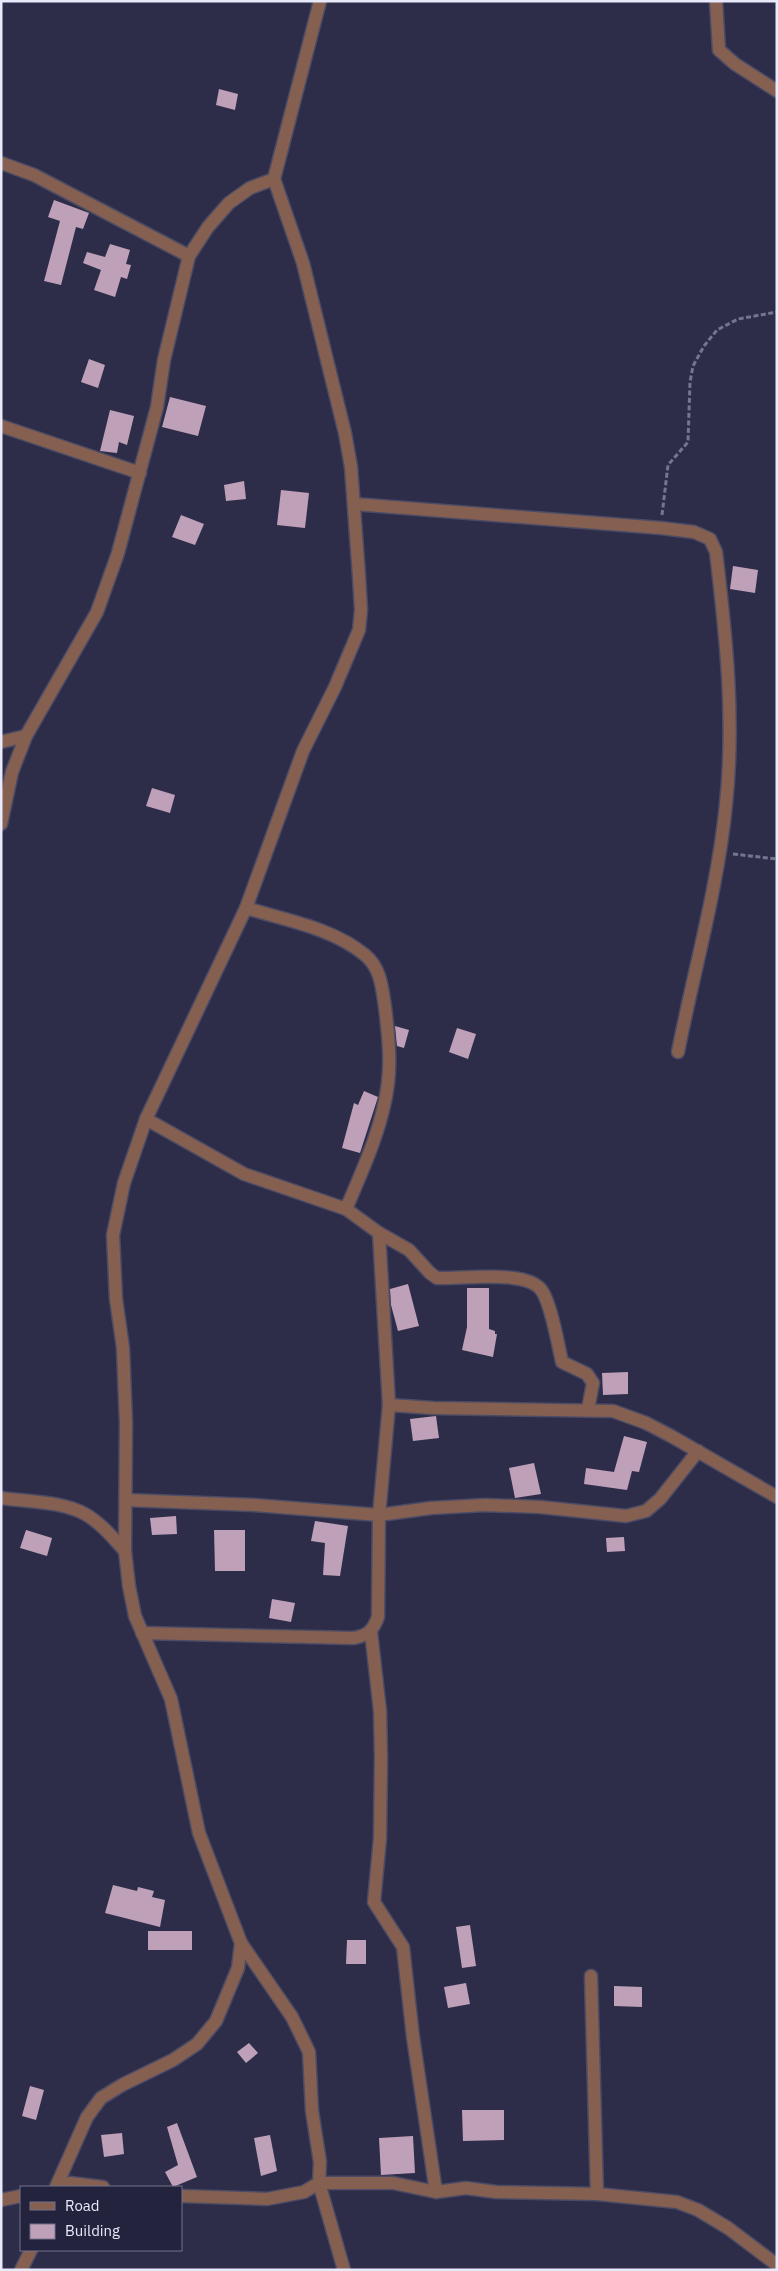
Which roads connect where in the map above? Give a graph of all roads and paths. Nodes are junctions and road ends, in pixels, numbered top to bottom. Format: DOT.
graph roads {
  1 [pos="320,1"];
  2 [pos="716,1"];
  3 [pos="777,91"];
  4 [pos="1,164"];
  5 [pos="274,179"];
  6 [pos="189,256"];
  7 [pos="777,312"];
  8 [pos="1,426"];
  9 [pos="140,473"];
  10 [pos="354,504"];
  11 [pos="661,528"];
  12 [pos="26,736"];
  13 [pos="1,742"];
  14 [pos="1,824"];
  15 [pos="720,853"];
  16 [pos="777,858"];
  17 [pos="246,908"];
  18 [pos="678,1052"];
  19 [pos="146,1119"];
  20 [pos="346,1209"];
  21 [pos="379,1233"];
  22 [pos="389,1405"];
  23 [pos="588,1409"];
  24 [pos="698,1451"];
  25 [pos="1,1498"];
  26 [pos="777,1498"];
  27 [pos="126,1500"];
  28 [pos="379,1515"];
  29 [pos="125,1551"];
  30 [pos="371,1632"];
  31 [pos="142,1633"];
  32 [pos="241,1943"];
  33 [pos="591,1976"];
  34 [pos="319,2183"];
  35 [pos="57,2186"];
  36 [pos="60,2186"];
  37 [pos="95,2186"];
  38 [pos="436,2192"];
  39 [pos="597,2194"];
  40 [pos="20,2196"];
  41 [pos="182,2196"];
  42 [pos="1,2200"];
  43 [pos="30,2251"];
  44 [pos="777,2265"];
  45 [pos="21,2270"];
  46 [pos="344,2270"];
  1 -- 5 [label="street"];
  2 -- 3 [label="street"];
  4 -- 6 [label="street"];
  5 -- 6 [label="street"];
  5 -- 10 [label="street"];
  6 -- 9 [label="street"];
  7 -- 11 [label="path"];
  8 -- 9 [label="street"];
  9 -- 12 [label="street"];
  10 -- 11 [label="street"];
  10 -- 17 [label="street"];
  11 -- 15 [label="street"];
  12 -- 13 [label="street"];
  12 -- 14 [label="street"];
  15 -- 16 [label="path"];
  15 -- 18 [label="street"];
  17 -- 19 [label="street"];
  17 -- 20 [label="street"];
  19 -- 20 [label="street"];
  19 -- 27 [label="street"];
  20 -- 21 [label="street"];
  21 -- 22 [label="street"];
  21 -- 23 [label="street"];
  22 -- 23 [label="street"];
  22 -- 28 [label="street"];
  23 -- 24 [label="street"];
  24 -- 26 [label="street"];
  24 -- 28 [label="street"];
  25 -- 29 [label="street"];
  27 -- 28 [label="street"];
  27 -- 29 [label="street"];
  28 -- 30 [label="street"];
  29 -- 31 [label="street"];
  30 -- 31 [label="street"];
  30 -- 38 [label="street"];
  31 -- 32 [label="street"];
  32 -- 34 [label="street"];
  32 -- 35 [label="street"];
  33 -- 39 [label="street"];
  34 -- 38 [label="street"];
  34 -- 41 [label="street"];
  34 -- 46 [label="street"];
  36 -- 37 [label="street"];
  38 -- 39 [label="street"];
  39 -- 44 [label="street"];
  40 -- 42 [label="street"];
  43 -- 45 [label="street"];
}
